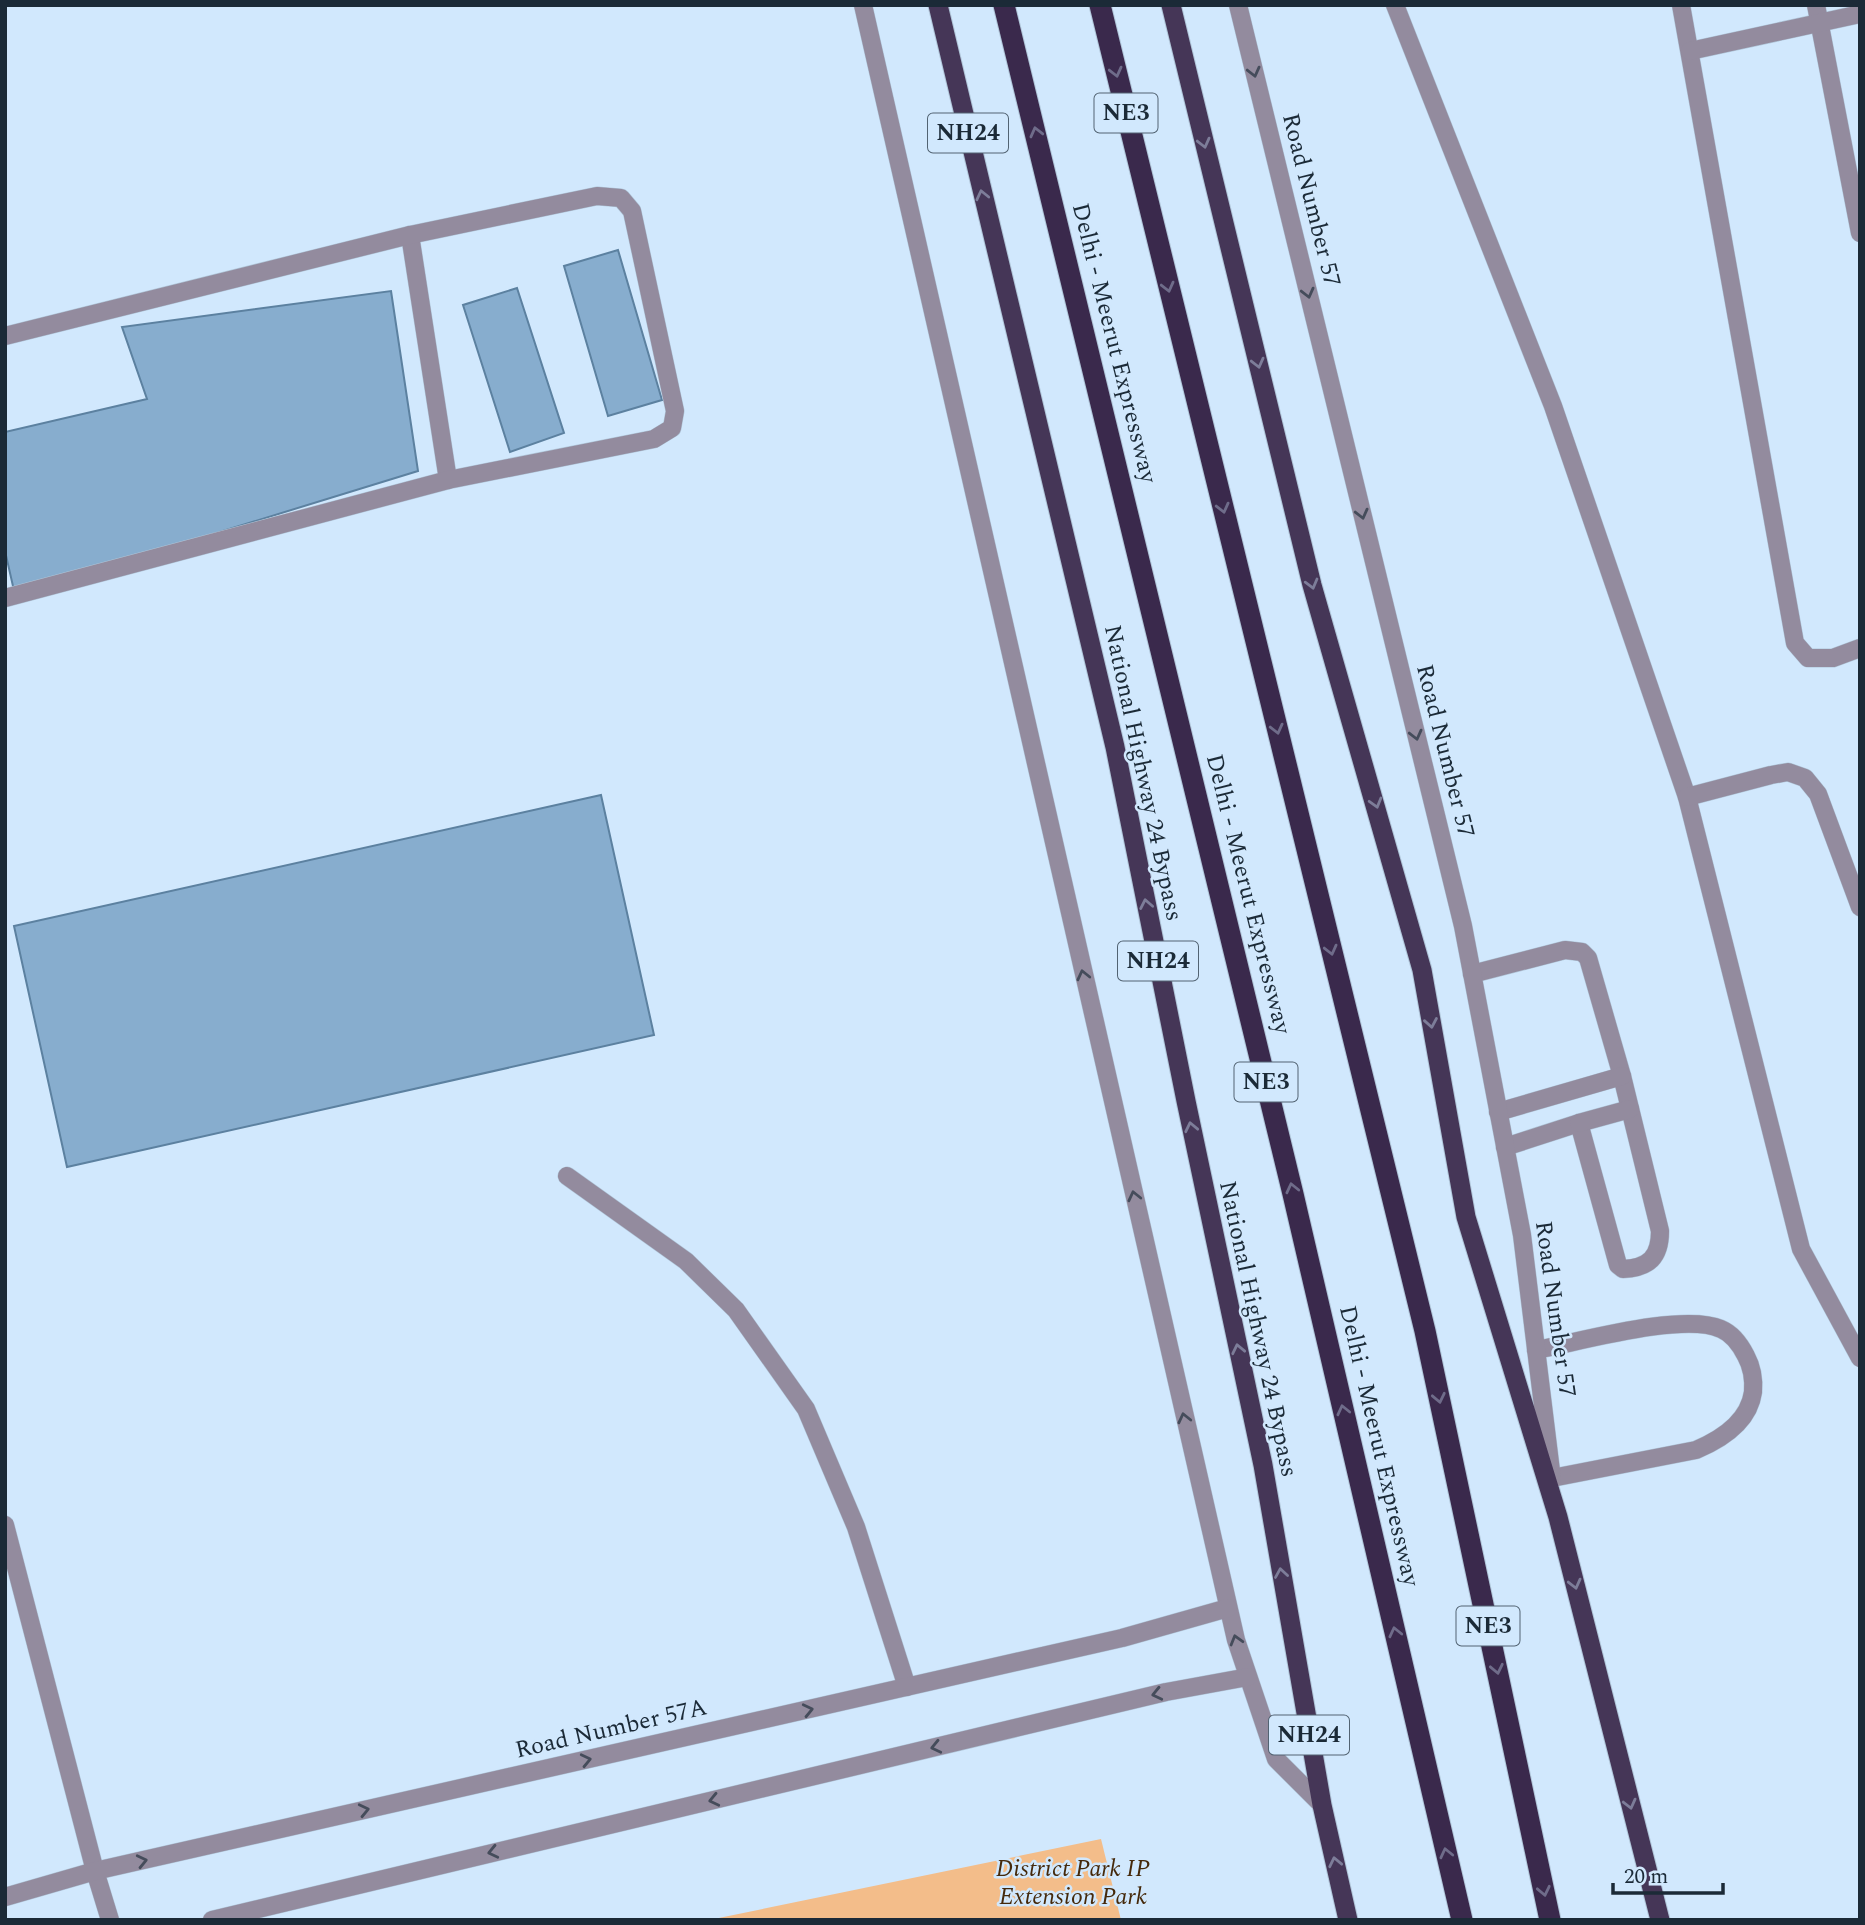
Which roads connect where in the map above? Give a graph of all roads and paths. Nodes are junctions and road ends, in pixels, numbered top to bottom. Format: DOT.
graph roads {
  1 [pos="863,5"];
  2 [pos="938,5"];
  3 [pos="1004,5"];
  4 [pos="1100,5"];
  5 [pos="1171,5"];
  6 [pos="1238,5"];
  7 [pos="1395,5"];
  8 [pos="1681,5"];
  9 [pos="1818,14"];
  10 [pos="1860,14"];
  11 [pos="1690,51"];
  12 [pos="1860,233"];
  13 [pos="410,234"];
  14 [pos="5,336"];
  15 [pos="448,480"];
  16 [pos="5,598"];
  17 [pos="1860,648"];
  18 [pos="1687,797"];
  19 [pos="1860,908"];
  20 [pos="1472,974"];
  21 [pos="1622,1076"];
  22 [pos="1630,1109"];
  23 [pos="1498,1112"];
  24 [pos="1579,1123"];
  25 [pos="1505,1147"];
  26 [pos="568,1177"];
  27 [pos="1536,1350"];
  28 [pos="1860,1358"];
  29 [pos="1552,1478"];
  30 [pos="1558,1517"];
  31 [pos="5,1525"];
  32 [pos="1228,1608"];
  33 [pos="1248,1677"];
  34 [pos="907,1687"];
  35 [pos="1322,1805"];
  36 [pos="95,1871"];
  37 [pos="5,1897"];
  38 [pos="110,1920"];
  39 [pos="212,1920"];
  40 [pos="1348,1920"];
  41 [pos="1462,1920"];
  42 [pos="1550,1920"];
  43 [pos="1660,1920"];
  32 -- 1 [label="street, one-way"];
  35 -- 2 [label="highway, National Highway 24 Bypass / NH24, one-way"];
  41 -- 3 [label="highway, Delhi - Meerut Expressway / NE3, one-way"];
  4 -- 42 [label="highway, NE3, one-way"];
  5 -- 30 [label="highway, one-way"];
  6 -- 20 [label="street, Road Number 57, one-way"];
  7 -- 18 [label="street"];
  8 -- 11 [label="street"];
  9 -- 10 [label="street"];
  9 -- 11 [label="street"];
  9 -- 12 [label="street"];
  11 -- 17 [label="street"];
  13 -- 14 [label="street"];
  13 -- 15 [label="street"];
  13 -- 15 [label="street"];
  15 -- 16 [label="street"];
  18 -- 19 [label="street"];
  18 -- 28 [label="street"];
  20 -- 21 [label="street"];
  20 -- 23 [label="street, Road Number 57"];
  21 -- 22 [label="street"];
  21 -- 23 [label="street"];
  22 -- 24 [label="street"];
  22 -- 24 [label="street"];
  23 -- 25 [label="street, Road Number 57"];
  24 -- 25 [label="street"];
  25 -- 27 [label="street, Road Number 57"];
  26 -- 34 [label="street"];
  27 -- 29 [label="street, Road Number 57"];
  27 -- 29 [label="street"];
  29 -- 30 [label="street, Road Number 57"];
  30 -- 43 [label="highway, one-way"];
  31 -- 36 [label="street"];
  33 -- 32 [label="street, one-way"];
  32 -- 34 [label="street, Road Number 57A"];
  33 -- 35 [label="street"];
  33 -- 39 [label="street, one-way"];
  36 -- 34 [label="street, Road Number 57A, one-way"];
  40 -- 35 [label="highway, National Highway 24 Bypass, one-way"];
  36 -- 37 [label="street, Road Number 57A"];
  36 -- 38 [label="street"];
}
